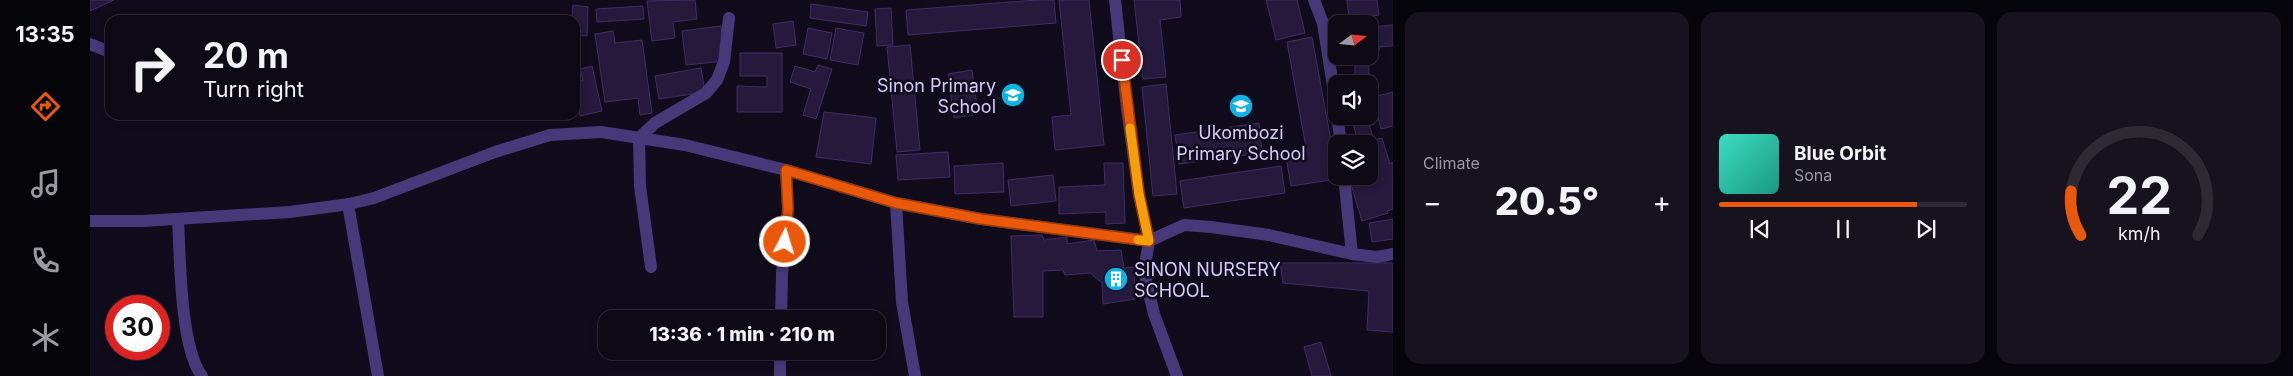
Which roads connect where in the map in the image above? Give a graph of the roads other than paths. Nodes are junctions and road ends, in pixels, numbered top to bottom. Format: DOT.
graph roads {
  1 [pos="1115,0"];
  2 [pos="1314,0"];
  3 [pos="729,18"];
  4 [pos="90,44"];
  5 [pos="105,50"];
  6 [pos="1331,75"];
  7 [pos="639,138"];
  8 [pos="786,170"];
  9 [pos="1345,185"];
  10 [pos="896,203"];
  11 [pos="348,204"];
  12 [pos="178,218"];
  13 [pos="90,220"];
  14 [pos="1149,241"];
  15 [pos="1352,254"];
  16 [pos="1393,254"];
  17 [pos="651,267"];
  18 [pos="781,310"];
  19 [pos="780,360"];
  20 [pos="202,376"];
  21 [pos="378,376"];
  22 [pos="780,376"];
  23 [pos="915,376"];
  24 [pos="1177,376"];
  1 -- 14 [label="street"];
  2 -- 6 [label="street"];
  3 -- 7 [label="street"];
  4 -- 5 [label="street"];
  7 -- 8 [label="street"];
  7 -- 11 [label="street"];
  7 -- 17 [label="street"];
  8 -- 10 [label="street"];
  8 -- 18 [label="street"];
  9 -- 15 [label="street"];
  10 -- 14 [label="street"];
  10 -- 23 [label="street"];
  11 -- 12 [label="street"];
  11 -- 21 [label="street"];
  12 -- 13 [label="street"];
  12 -- 20 [label="street"];
  14 -- 15 [label="street"];
  14 -- 24 [label="street"];
  15 -- 16 [label="street"];
  19 -- 22 [label="street"];
}
